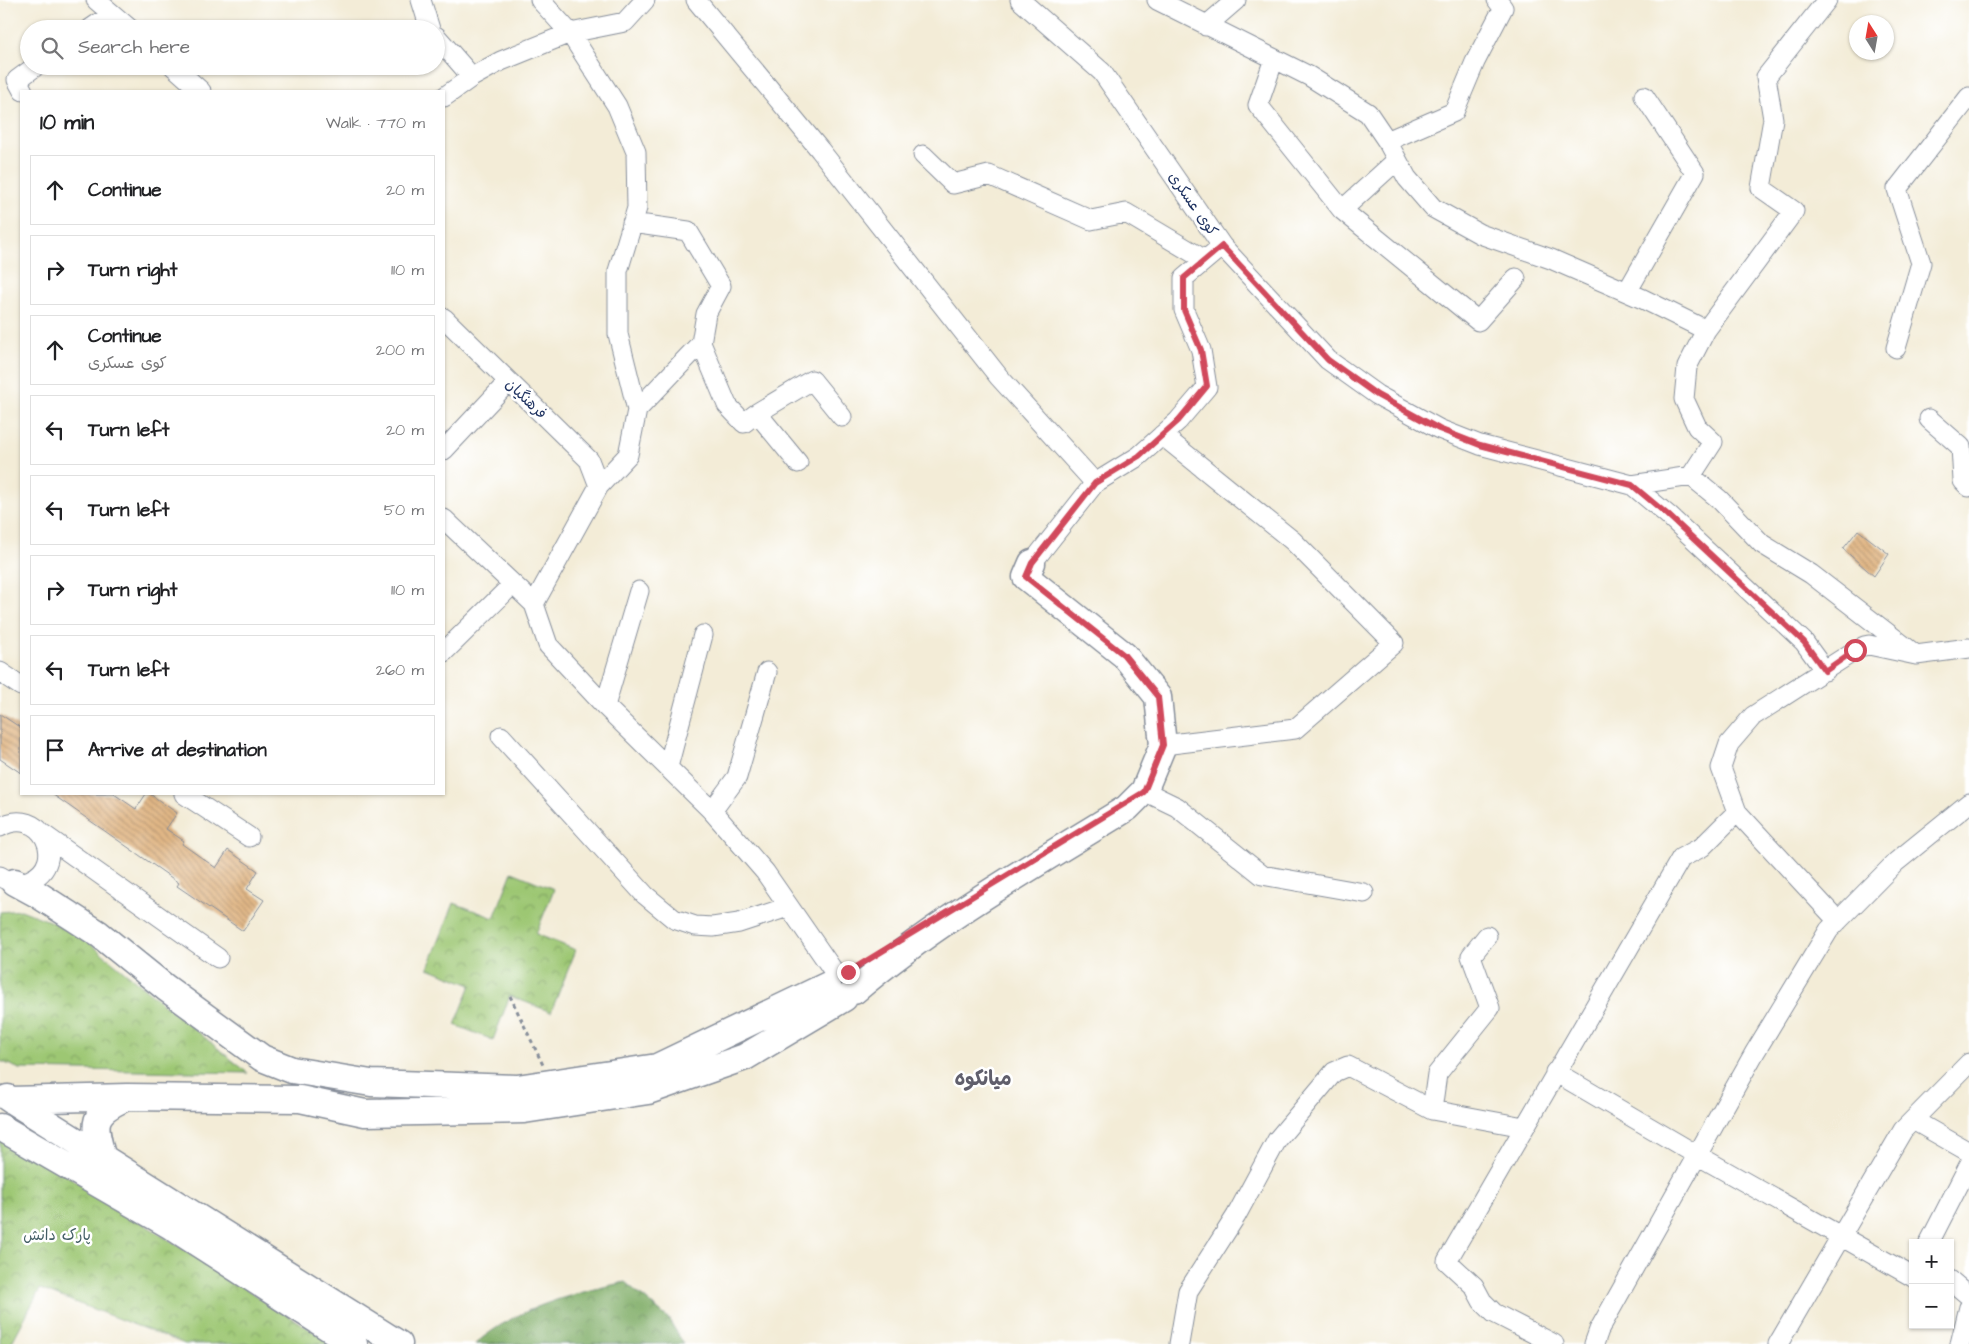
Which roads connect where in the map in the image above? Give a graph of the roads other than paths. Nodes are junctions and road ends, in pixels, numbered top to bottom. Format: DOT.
graph roads {
  1 [pos="96,0"];
  2 [pos="421,0"];
  3 [pos="540,0"];
  4 [pos="645,0"];
  5 [pos="696,0"];
  6 [pos="1020,0"];
  7 [pos="1157,0"];
  8 [pos="1236,0"];
  9 [pos="1497,0"];
  10 [pos="1827,0"];
  11 [pos="112,14"];
  12 [pos="103,20"];
  13 [pos="119,20"];
  14 [pos="427,20"];
  15 [pos="1206,26"];
  16 [pos="570,33"];
  17 [pos="445,46"];
  18 [pos="1274,59"];
  19 [pos="24,75"];
  20 [pos="182,75"];
  21 [pos="472,77"];
  22 [pos="22,90"];
  23 [pos="200,90"];
  24 [pos="445,96"];
  25 [pos="1644,96"];
  26 [pos="1969,97"];
  27 [pos="1387,141"];
  28 [pos="923,155"];
  29 [pos="1397,160"];
  30 [pos="1342,210"];
  31 [pos="632,223"];
  32 [pos="1222,246"];
  33 [pos="1205,260"];
  34 [pos="1516,278"];
  35 [pos="1627,292"];
  36 [pos="445,319"];
  37 [pos="1706,330"];
  38 [pos="701,344"];
  39 [pos="1896,348"];
  40 [pos="508,382"];
  41 [pos="637,410"];
  42 [pos="757,413"];
  43 [pos="842,417"];
  44 [pos="1929,419"];
  45 [pos="1162,435"];
  46 [pos="445,449"];
  47 [pos="798,463"];
  48 [pos="1691,476"];
  49 [pos="1095,483"];
  50 [pos="1632,485"];
  51 [pos="599,486"];
  52 [pos="1969,487"];
  53 [pos="445,520"];
  54 [pos="1032,563"];
  55 [pos="513,584"];
  56 [pos="639,591"];
  57 [pos="534,604"];
  58 [pos="704,635"];
  59 [pos="1969,648"];
  60 [pos="445,651"];
  61 [pos="1916,655"];
  62 [pos="1825,671"];
  63 [pos="0,672"];
  64 [pos="767,672"];
  65 [pos="20,685"];
  66 [pos="605,706"];
  67 [pos="501,736"];
  68 [pos="1163,745"];
  69 [pos="668,767"];
  70 [pos="1144,792"];
  71 [pos="186,795"];
  72 [pos="1969,802"];
  73 [pos="0,810"];
  74 [pos="712,811"];
  75 [pos="1737,812"];
  76 [pos="9,824"];
  77 [pos="43,834"];
  78 [pos="249,837"];
  79 [pos="7,879"];
  80 [pos="1364,893"];
  81 [pos="788,907"];
  82 [pos="1838,921"];
  83 [pos="1487,936"];
  84 [pos="218,958"];
  85 [pos="842,984"];
  86 [pos="1969,1063"];
  87 [pos="1555,1072"];
  88 [pos="6,1097"];
  89 [pos="127,1097"];
  90 [pos="1432,1110"];
  91 [pos="1913,1120"];
  92 [pos="0,1127"];
  93 [pos="1524,1127"];
  94 [pos="1969,1152"];
  95 [pos="1697,1155"];
  96 [pos="103,1159"];
  97 [pos="1969,1165"];
  98 [pos="1840,1236"];
  99 [pos="1931,1239"];
  100 [pos="1909,1275"];
  101 [pos="1954,1283"];
  102 [pos="1969,1296"];
  103 [pos="1954,1300"];
  104 [pos="1969,1308"];
  105 [pos="1596,1337"];
  106 [pos="1960,1343"];
  107 [pos="354,1344"];
  108 [pos="399,1344"];
  109 [pos="1179,1344"];
  110 [pos="1554,1344"];
  111 [pos="1586,1344"];
  112 [pos="1778,1344"];
  1 -- 11 [label="street"];
  2 -- 14 [label="street"];
  3 -- 16 [label="street"];
  4 -- 16 [label="street"];
  5 -- 49 [label="street"];
  6 -- 32 [label="street, کوی عسکری"];
  7 -- 15 [label="street"];
  8 -- 15 [label="street"];
  9 -- 27 [label="street"];
  10 -- 37 [label="street"];
  11 -- 12 [label="street"];
  11 -- 13 [label="street"];
  15 -- 18 [label="street"];
  16 -- 21 [label="street"];
  16 -- 31 [label="street"];
  17 -- 21 [label="street"];
  18 -- 27 [label="street"];
  18 -- 30 [label="street"];
  19 -- 22 [label="street"];
  20 -- 23 [label="street"];
  21 -- 24 [label="street"];
  25 -- 35 [label="street"];
  26 -- 39 [label="street"];
  27 -- 29 [label="street"];
  28 -- 33 [label="street"];
  29 -- 30 [label="street"];
  29 -- 35 [label="street"];
  30 -- 34 [label="street"];
  31 -- 38 [label="street"];
  31 -- 41 [label="street"];
  32 -- 33 [label="street"];
  32 -- 50 [label="street, کوی عسکری"];
  33 -- 45 [label="street"];
  35 -- 37 [label="street"];
  36 -- 40 [label="street, فرهنگیان"];
  37 -- 48 [label="street"];
  38 -- 41 [label="street"];
  38 -- 42 [label="street"];
  40 -- 46 [label="street"];
  40 -- 51 [label="street, فرهنگیان"];
  41 -- 51 [label="street"];
  42 -- 43 [label="street"];
  42 -- 47 [label="street"];
  44 -- 52 [label="street"];
  45 -- 49 [label="street"];
  45 -- 68 [label="street"];
  48 -- 50 [label="street"];
  48 -- 61 [label="street"];
  49 -- 54 [label="street"];
  50 -- 62 [label="street"];
  51 -- 57 [label="street"];
  53 -- 55 [label="street"];
  54 -- 68 [label="main road"];
  55 -- 57 [label="street"];
  55 -- 60 [label="street"];
  56 -- 66 [label="street"];
  57 -- 66 [label="street"];
  58 -- 69 [label="street"];
  59 -- 61 [label="street"];
  61 -- 62 [label="street"];
  62 -- 75 [label="street"];
  63 -- 65 [label="street"];
  64 -- 74 [label="street"];
  66 -- 69 [label="street"];
  67 -- 81 [label="street"];
  68 -- 70 [label="main road"];
  69 -- 74 [label="street"];
  70 -- 80 [label="street"];
  70 -- 85 [label="main road"];
  71 -- 78 [label="street"];
  72 -- 82 [label="street"];
  73 -- 76 [label="street"];
  74 -- 81 [label="street"];
  75 -- 82 [label="street"];
  75 -- 87 [label="street"];
  76 -- 77 [label="street"];
  77 -- 79 [label="street"];
  77 -- 84 [label="street"];
  79 -- 85 [label="main road"];
  81 -- 85 [label="street"];
  82 -- 95 [label="street"];
  83 -- 90 [label="street"];
  85 -- 89 [label="main road"];
  86 -- 91 [label="street"];
  87 -- 93 [label="street"];
  87 -- 95 [label="street"];
  88 -- 89 [label="main road"];
  88 -- 96 [label="main road"];
  89 -- 96 [label="main road"];
  90 -- 93 [label="street"];
  90 -- 109 [label="street"];
  91 -- 94 [label="street"];
  91 -- 98 [label="street"];
  92 -- 107 [label="main road"];
  93 -- 110 [label="street"];
  95 -- 98 [label="street"];
  95 -- 105 [label="street"];
  96 -- 108 [label="main road"];
  97 -- 99 [label="street"];
  98 -- 100 [label="street"];
  98 -- 112 [label="street"];
  101 -- 102 [label="street"];
  103 -- 104 [label="street"];
  104 -- 106 [label="street"];
  105 -- 111 [label="street"];
}
